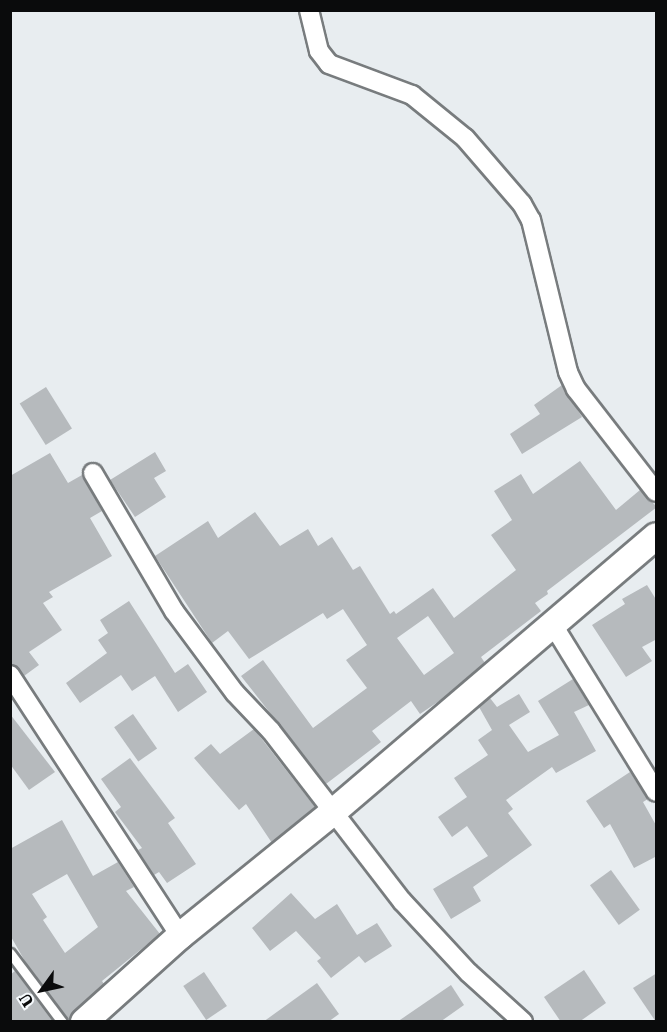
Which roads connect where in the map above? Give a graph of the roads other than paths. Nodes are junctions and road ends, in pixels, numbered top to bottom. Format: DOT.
graph roads {
  1 [pos="309,10"];
  2 [pos="93,473"];
  3 [pos="657,492"];
  4 [pos="657,536"];
  5 [pos="553,625"];
  6 [pos="10,675"];
  7 [pos="657,792"];
  8 [pos="332,813"];
  9 [pos="180,936"];
  10 [pos="10,953"];
  11 [pos="62,1022"];
  12 [pos="84,1022"];
  13 [pos="523,1022"];
  1 -- 3 [label="street"];
  2 -- 8 [label="street"];
  4 -- 5 [label="street"];
  5 -- 7 [label="street"];
  5 -- 8 [label="street"];
  6 -- 9 [label="street"];
  8 -- 9 [label="street"];
  8 -- 13 [label="street"];
  9 -- 12 [label="street"];
  10 -- 11 [label="lane"];
}
